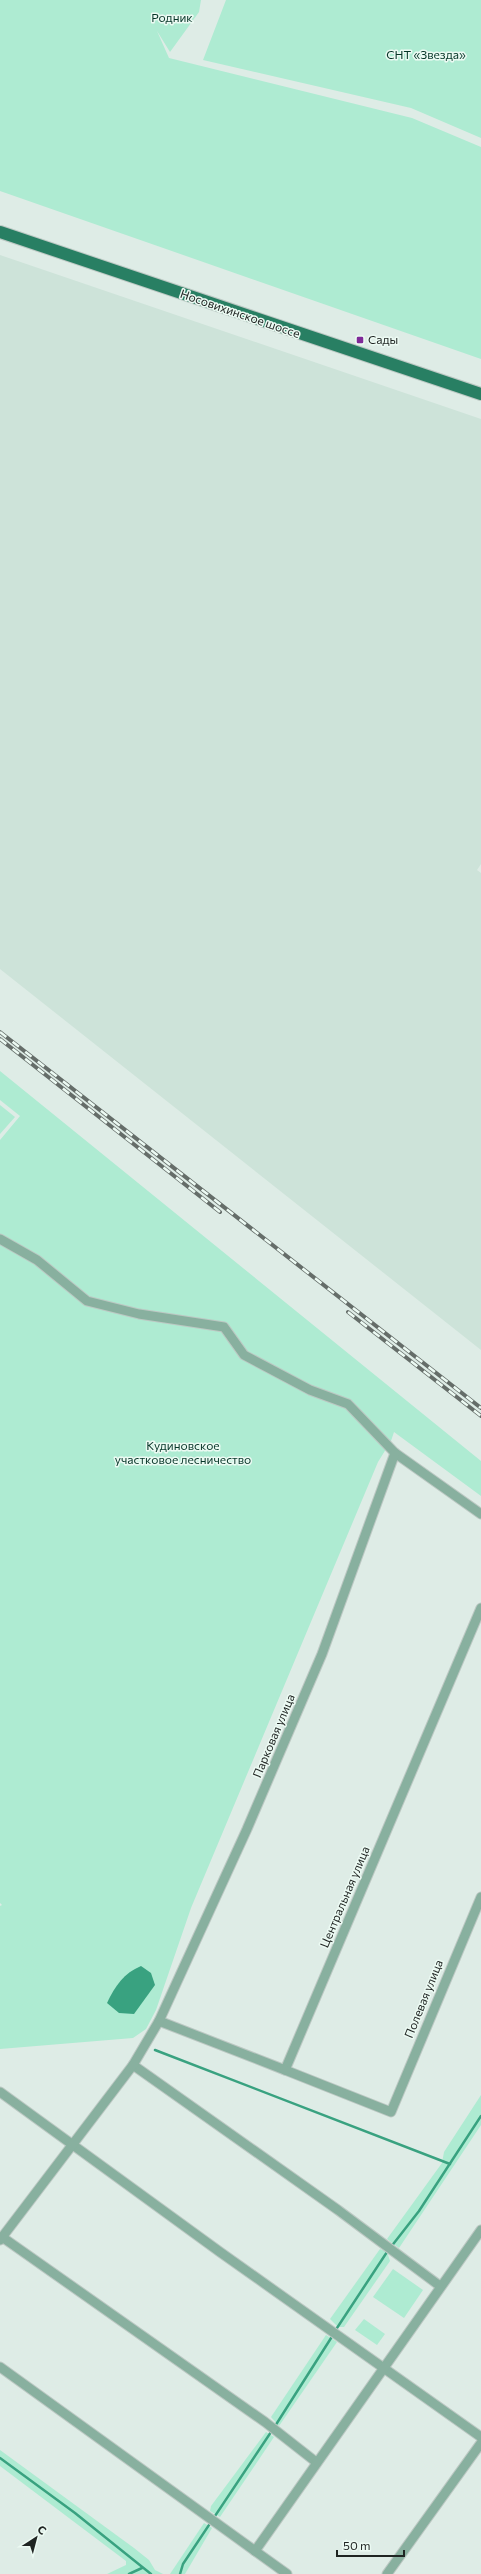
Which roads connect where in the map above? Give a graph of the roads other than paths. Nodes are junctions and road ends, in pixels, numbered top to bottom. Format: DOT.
graph roads {
  1 [pos="0,232"];
  2 [pos="481,394"];
  3 [pos="0,1239"];
  4 [pos="396,1453"];
  5 [pos="481,1514"];
  6 [pos="481,1608"];
  7 [pos="481,1897"];
  8 [pos="159,2021"];
  9 [pos="133,2065"];
  10 [pos="285,2070"];
  11 [pos="0,2092"];
  12 [pos="72,2144"];
  13 [pos="481,2230"];
  14 [pos="1,2239"];
  15 [pos="440,2286"];
  16 [pos="0,2367"];
  17 [pos="384,2369"];
  18 [pos="481,2437"];
  19 [pos="481,2443"];
  20 [pos="316,2462"];
  21 [pos="255,2551"];
  22 [pos="287,2574"];
  23 [pos="387,2574"];
  1 -- 2 [label="main road, Носовихинское шоссе"];
  3 -- 4 [label="street"];
  4 -- 5 [label="street"];
  4 -- 8 [label="street, Парковая улица"];
  6 -- 10 [label="street, Центральная улица"];
  7 -- 10 [label="street, Полевая улица"];
  8 -- 9 [label="street, Парковая улица"];
  8 -- 10 [label="street"];
  9 -- 12 [label="street, Парковая улица"];
  9 -- 15 [label="street"];
  11 -- 12 [label="street"];
  12 -- 14 [label="street, Парковая улица"];
  12 -- 17 [label="street"];
  13 -- 15 [label="street"];
  14 -- 20 [label="street"];
  15 -- 17 [label="street"];
  16 -- 21 [label="street"];
  17 -- 18 [label="street"];
  17 -- 20 [label="street"];
  19 -- 23 [label="street"];
  20 -- 21 [label="street"];
  21 -- 22 [label="street"];
}
